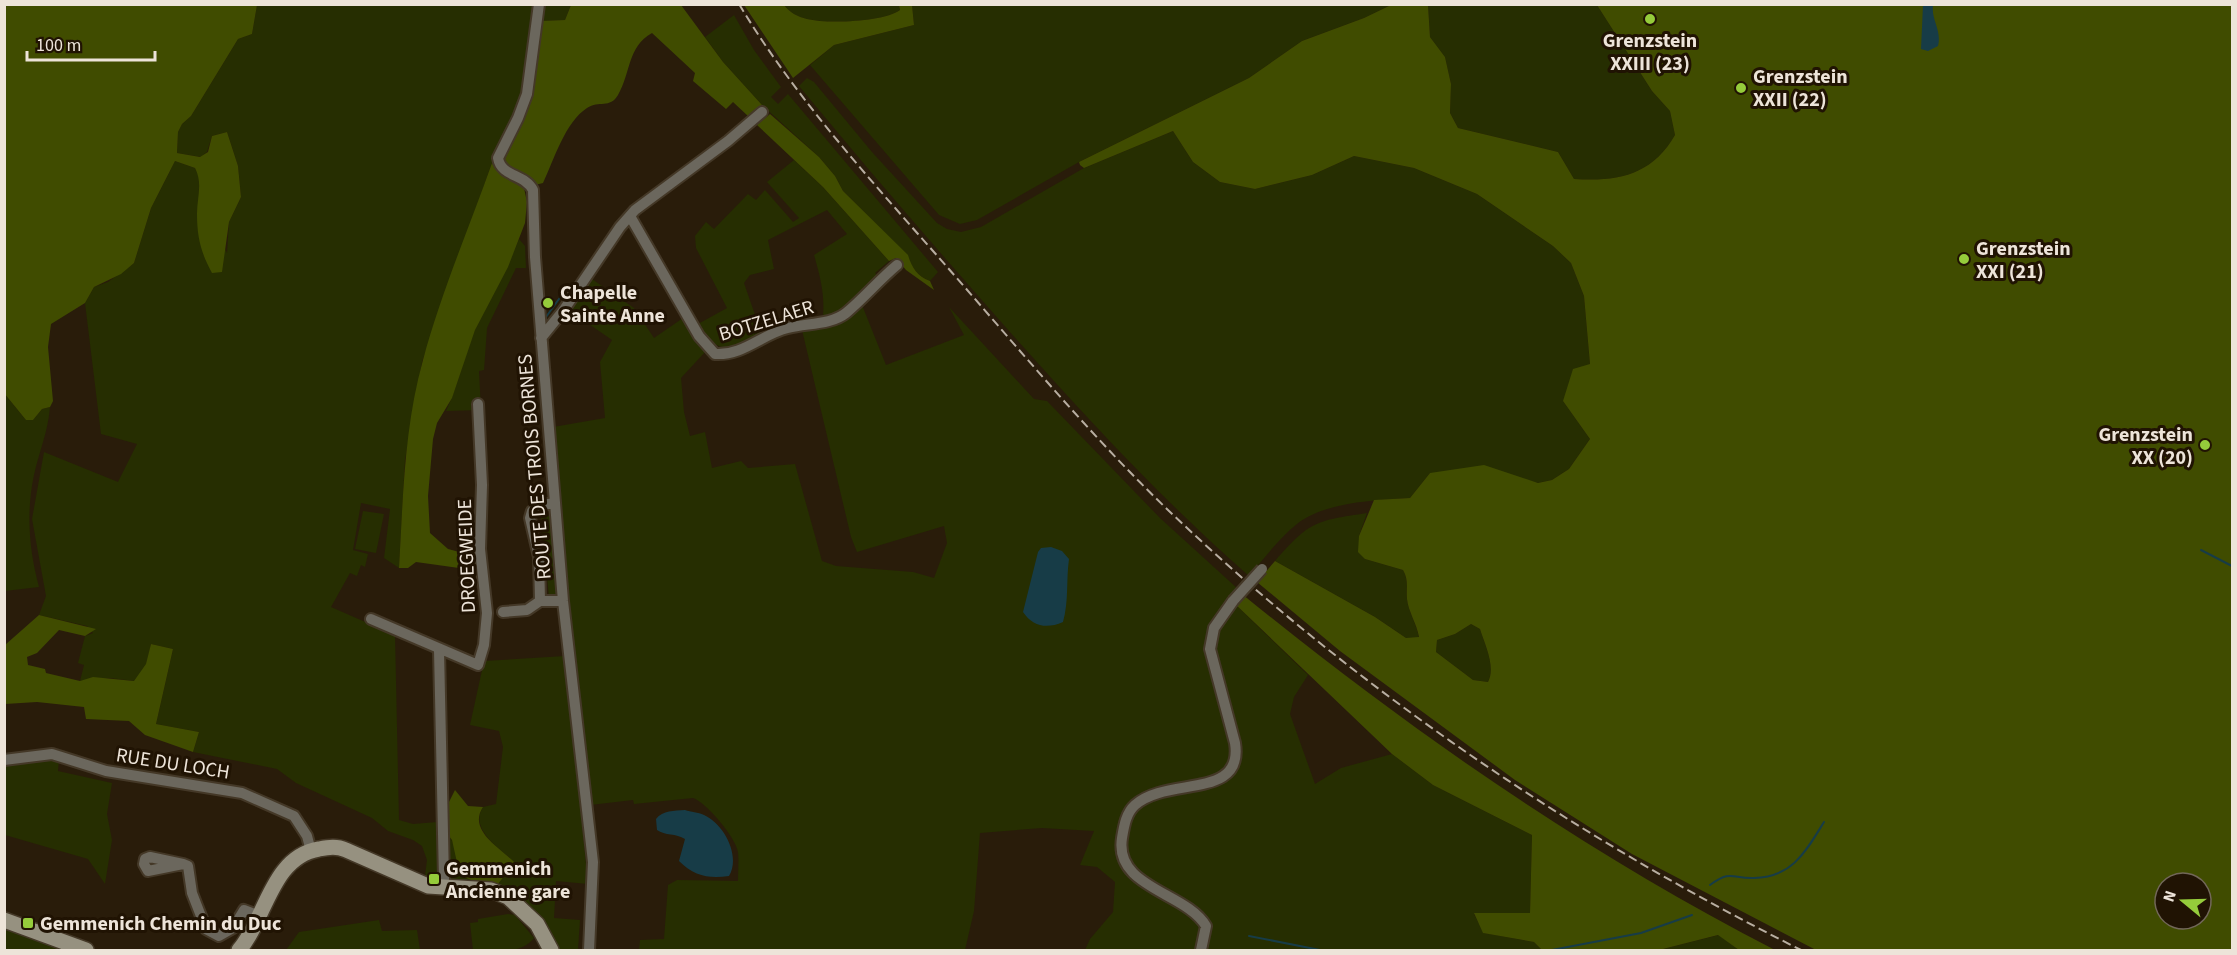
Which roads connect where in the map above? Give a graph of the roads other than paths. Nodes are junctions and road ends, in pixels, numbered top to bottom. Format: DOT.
graph roads {
  1 [pos="539,4"];
  2 [pos="762,112"];
  3 [pos="630,216"];
  4 [pos="897,265"];
  5 [pos="541,338"];
  6 [pos="478,404"];
  7 [pos="555,503"];
  8 [pos="1262,569"];
  9 [pos="540,601"];
  10 [pos="563,601"];
  11 [pos="503,612"];
  12 [pos="371,619"];
  13 [pos="439,650"];
  14 [pos="4,760"];
  15 [pos="311,850"];
  16 [pos="183,864"];
  17 [pos="441,888"];
  18 [pos="260,916"];
  19 [pos="4,920"];
  20 [pos="86,951"];
  21 [pos="239,951"];
  22 [pos="551,951"];
  23 [pos="589,951"];
  24 [pos="1200,951"];
  1 -- 5 [label="street, ROUTE DES TROIS BORNES"];
  2 -- 3 [label="street"];
  3 -- 4 [label="street, BOTZELAER"];
  3 -- 5 [label="street"];
  5 -- 7 [label="street, ROUTE DES TROIS BORNES"];
  6 -- 13 [label="street, DROEGWEIDE"];
  7 -- 9 [label="street"];
  7 -- 10 [label="street, ROUTE DES TROIS BORNES"];
  8 -- 24 [label="street, bridge"];
  9 -- 10 [label="street"];
  9 -- 11 [label="street"];
  10 -- 23 [label="street, ROUTE DES TROIS BORNES"];
  12 -- 13 [label="street, DROEGWEIDE"];
  13 -- 17 [label="street"];
  14 -- 15 [label="street, RUE DU LOCH"];
  15 -- 17 [label="main road"];
  15 -- 18 [label="main road"];
  16 -- 18 [label="street"];
  17 -- 22 [label="main road"];
  18 -- 21 [label="main road"];
  19 -- 20 [label="main road"];
}
